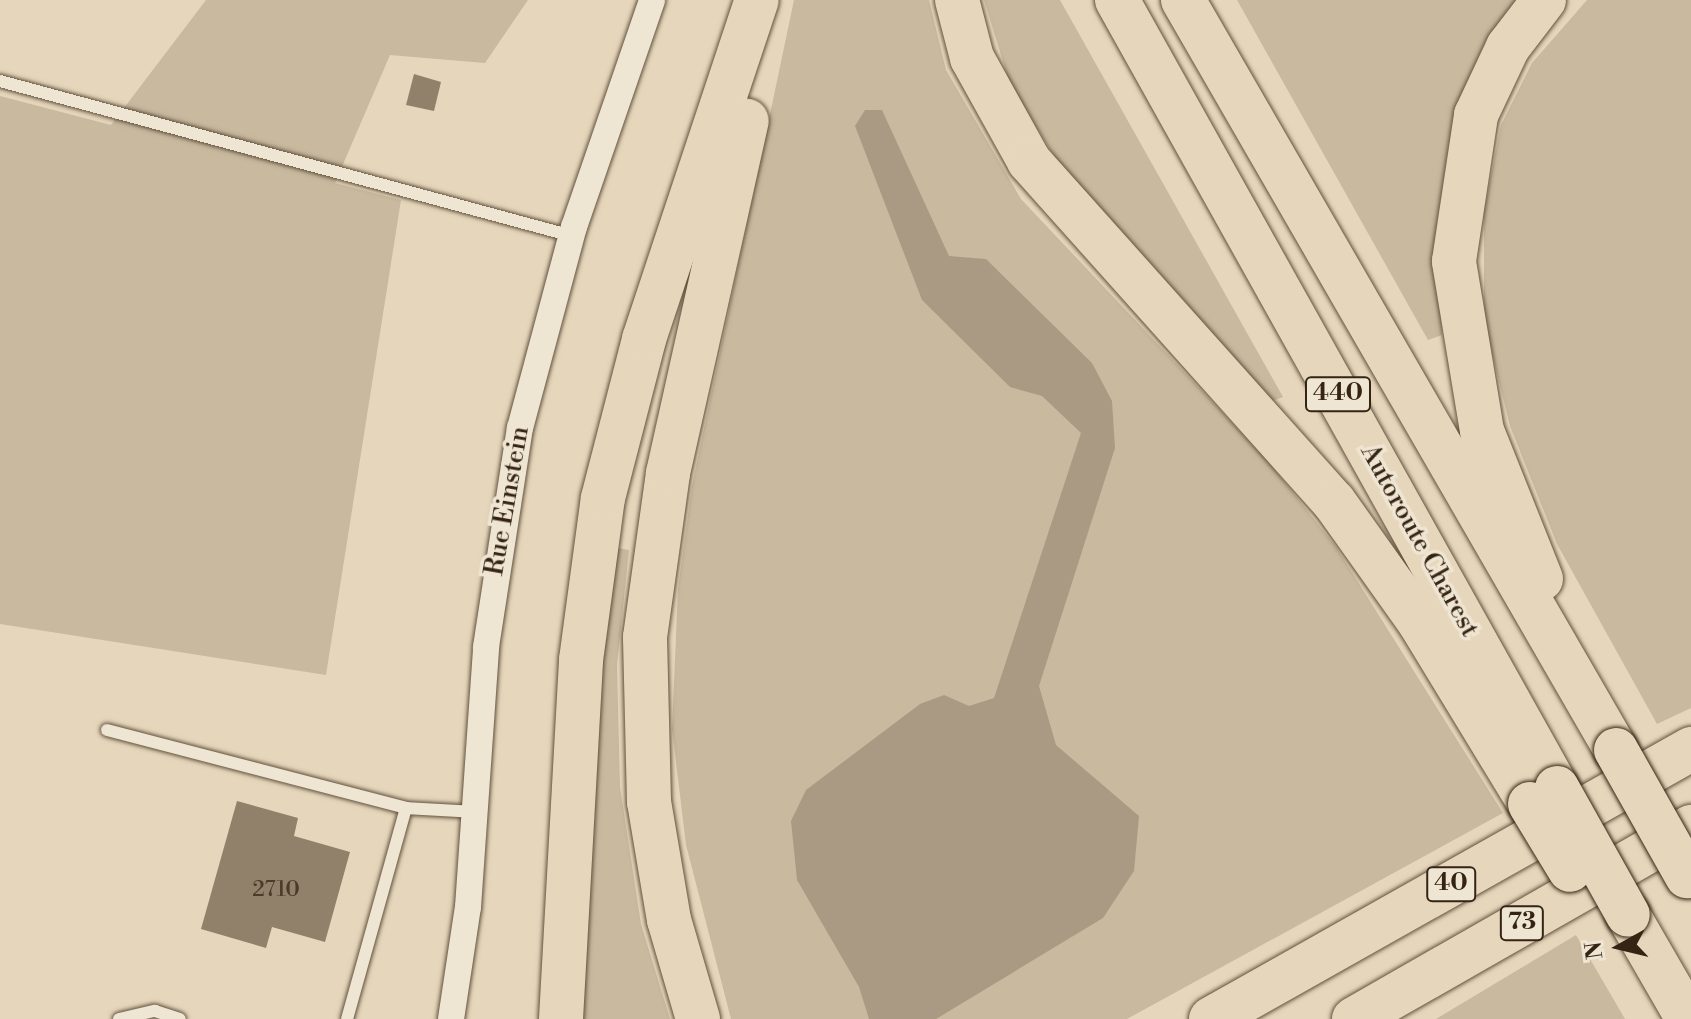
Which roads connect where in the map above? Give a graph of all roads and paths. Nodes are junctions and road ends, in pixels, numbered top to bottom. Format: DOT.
graph roads {
  1 [pos="652,0"];
  2 [pos="757,0"];
  3 [pos="767,0"];
  4 [pos="957,0"];
  5 [pos="1117,0"];
  6 [pos="1183,0"];
  7 [pos="1544,0"];
  8 [pos="0,81"];
  9 [pos="572,236"];
  10 [pos="1593,712"];
  11 [pos="107,730"];
  12 [pos="1691,749"];
  13 [pos="1544,796"];
  14 [pos="406,808"];
  15 [pos="475,812"];
  16 [pos="1691,827"];
  17 [pos="1689,879"];
  18 [pos="1616,922"];
  19 [pos="119,1019"];
  20 [pos="180,1019"];
  21 [pos="347,1019"];
  22 [pos="451,1019"];
  23 [pos="561,1019"];
  24 [pos="698,1019"];
  25 [pos="1211,1019"];
  26 [pos="1354,1019"];
  27 [pos="1657,1019"];
  28 [pos="1688,1019"];
  1 -- 9 [label="street, Rue Einstein"];
  2 -- 23 [label="highway"];
  3 -- 24 [label="highway"];
  4 -- 13 [label="highway"];
  5 -- 13 [label="highway, Autoroute Charest / 440"];
  6 -- 10 [label="highway, 440"];
  7 -- 10 [label="highway"];
  8 -- 9 [label="lane"];
  9 -- 15 [label="street, Rue Einstein"];
  10 -- 17 [label="highway, 440, bridge"];
  11 -- 14 [label="lane"];
  12 -- 25 [label="highway, 40"];
  13 -- 18 [label="highway, Autoroute Charest / 440, bridge"];
  14 -- 15 [label="lane"];
  14 -- 21 [label="lane"];
  15 -- 22 [label="street, Rue Einstein"];
  16 -- 26 [label="highway, 73"];
  18 -- 27 [label="highway"];
  18 -- 28 [label="highway, 440"];
  19 -- 20 [label="lane"];
}
